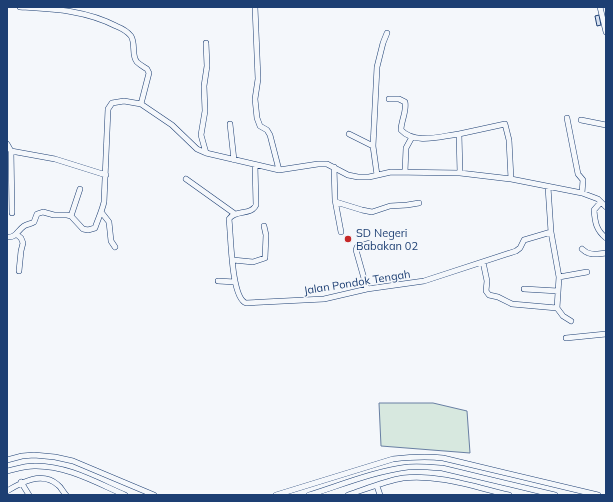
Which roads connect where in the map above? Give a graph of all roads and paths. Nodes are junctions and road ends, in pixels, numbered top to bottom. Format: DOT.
graph roads {
  1 [pos="20,7"];
  2 [pos="255,7"];
  3 [pos="600,7"];
  4 [pos="74,9"];
  5 [pos="606,32"];
  6 [pos="387,33"];
  7 [pos="206,43"];
  8 [pos="390,99"];
  9 [pos="141,104"];
  10 [pos="567,118"];
  11 [pos="581,120"];
  12 [pos="230,124"];
  13 [pos="606,124"];
  14 [pos="349,134"];
  15 [pos="459,134"];
  16 [pos="412,137"];
  17 [pos="7,144"];
  18 [pos="373,146"];
  19 [pos="11,152"];
  20 [pos="206,153"];
  21 [pos="234,160"];
  22 [pos="255,165"];
  23 [pos="334,167"];
  24 [pos="279,170"];
  25 [pos="405,172"];
  26 [pos="460,173"];
  27 [pos="377,174"];
  28 [pos="106,175"];
  29 [pos="186,179"];
  30 [pos="511,179"];
  31 [pos="9,181"];
  32 [pos="548,187"];
  33 [pos="80,190"];
  34 [pos="582,193"];
  35 [pos="336,202"];
  36 [pos="601,202"];
  37 [pos="419,203"];
  38 [pos="606,207"];
  39 [pos="12,213"];
  40 [pos="102,213"];
  41 [pos="234,214"];
  42 [pos="70,216"];
  43 [pos="264,226"];
  44 [pos="340,232"];
  45 [pos="551,232"];
  46 [pos="16,234"];
  47 [pos="7,237"];
  48 [pos="606,238"];
  49 [pos="369,243"];
  50 [pos="115,247"];
  51 [pos="582,249"];
  52 [pos="606,253"];
  53 [pos="233,260"];
  54 [pos="483,262"];
  55 [pos="19,271"];
  56 [pos="587,272"];
  57 [pos="559,277"];
  58 [pos="218,281"];
  59 [pos="235,282"];
  60 [pos="367,289"];
  61 [pos="524,289"];
  62 [pos="558,291"];
  63 [pos="557,308"];
  64 [pos="571,321"];
  65 [pos="606,334"];
  66 [pos="566,338"];
  67 [pos="7,460"];
  68 [pos="7,471"];
  69 [pos="21,482"];
  70 [pos="378,486"];
  71 [pos="7,491"];
  72 [pos="29,495"];
  73 [pos="66,495"];
  74 [pos="125,495"];
  75 [pos="154,495"];
  76 [pos="276,495"];
  77 [pos="309,495"];
  78 [pos="348,495"];
  79 [pos="380,495"];
  80 [pos="509,495"];
  81 [pos="555,495"];
  82 [pos="598,495"];
  1 -- 4 [label="street"];
  2 -- 24 [label="street"];
  3 -- 5 [label="street"];
  4 -- 9 [label="street"];
  6 -- 18 [label="street"];
  7 -- 20 [label="street"];
  8 -- 16 [label="street"];
  9 -- 20 [label="street"];
  9 -- 28 [label="street"];
  10 -- 34 [label="street"];
  11 -- 13 [label="street"];
  12 -- 21 [label="street"];
  14 -- 18 [label="street"];
  15 -- 16 [label="street"];
  15 -- 26 [label="street"];
  15 -- 30 [label="street"];
  16 -- 25 [label="street"];
  17 -- 19 [label="street"];
  18 -- 27 [label="street"];
  19 -- 28 [label="street"];
  19 -- 31 [label="street"];
  20 -- 21 [label="street"];
  21 -- 22 [label="street"];
  22 -- 24 [label="street"];
  22 -- 41 [label="street"];
  23 -- 24 [label="street"];
  23 -- 27 [label="street"];
  23 -- 35 [label="street"];
  25 -- 26 [label="street"];
  25 -- 27 [label="street"];
  26 -- 30 [label="street"];
  28 -- 40 [label="street"];
  29 -- 41 [label="street"];
  30 -- 32 [label="street"];
  31 -- 39 [label="street"];
  32 -- 34 [label="street"];
  32 -- 45 [label="street"];
  33 -- 42 [label="street"];
  34 -- 36 [label="street"];
  35 -- 37 [label="street"];
  35 -- 44 [label="street"];
  36 -- 38 [label="street"];
  36 -- 48 [label="street"];
  40 -- 42 [label="street"];
  40 -- 50 [label="street"];
  41 -- 53 [label="street, Jalan Pondok Tengah"];
  42 -- 46 [label="street"];
  43 -- 53 [label="street"];
  45 -- 54 [label="street, Jalan Pondok Tengah"];
  45 -- 57 [label="street"];
  46 -- 47 [label="street"];
  46 -- 55 [label="street"];
  49 -- 60 [label="street"];
  51 -- 52 [label="street"];
  53 -- 59 [label="street, Jalan Pondok Tengah"];
  54 -- 60 [label="street, Jalan Pondok Tengah"];
  54 -- 63 [label="street"];
  56 -- 57 [label="street"];
  57 -- 62 [label="street"];
  58 -- 59 [label="street"];
  59 -- 60 [label="street, Jalan Pondok Tengah"];
  61 -- 62 [label="street"];
  62 -- 63 [label="street"];
  63 -- 64 [label="street"];
  65 -- 66 [label="street"];
  67 -- 75 [label="street"];
  68 -- 74 [label="street"];
  69 -- 71 [label="street"];
  69 -- 72 [label="street"];
  69 -- 73 [label="street"];
  70 -- 78 [label="street"];
  70 -- 79 [label="street"];
  70 -- 80 [label="street"];
  76 -- 82 [label="street"];
  77 -- 81 [label="street"];
}
